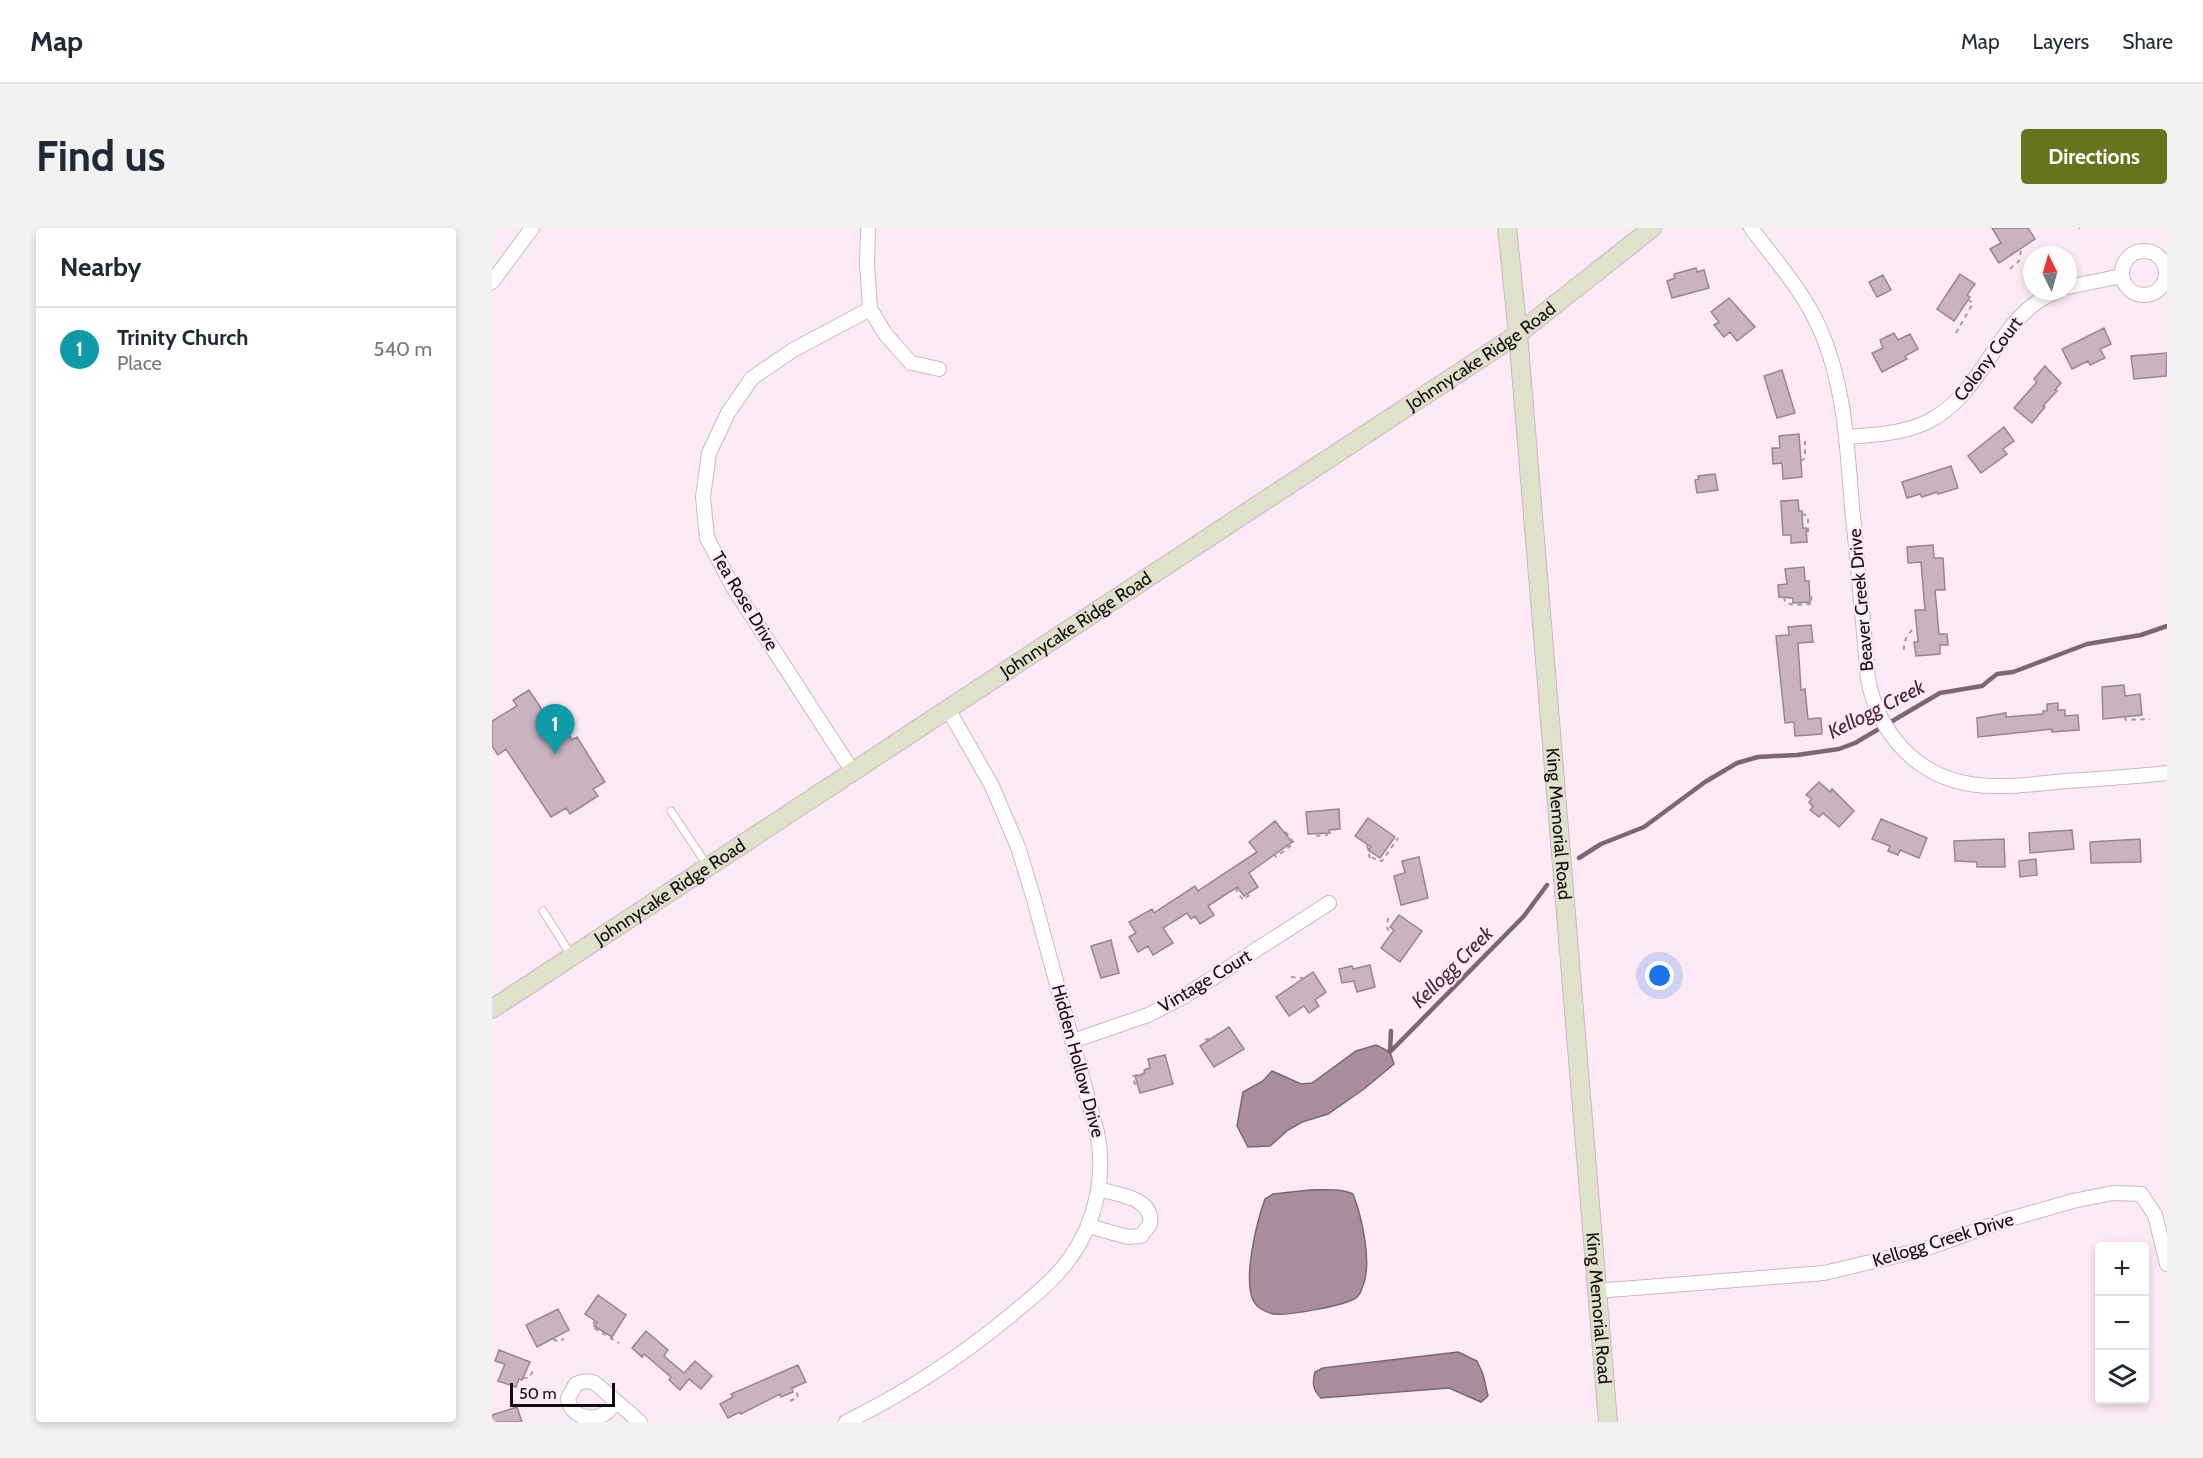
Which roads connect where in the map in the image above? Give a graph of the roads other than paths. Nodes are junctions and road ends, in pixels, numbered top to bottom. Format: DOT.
graph roads {
  1 [pos="532,228"];
  2 [pos="868,228"];
  3 [pos="1507,228"];
  4 [pos="1652,228"];
  5 [pos="1751,228"];
  6 [pos="2122,276"];
  7 [pos="492,282"];
  8 [pos="2077,285"];
  9 [pos="2041,300"];
  10 [pos="870,309"];
  11 [pos="1518,334"];
  12 [pos="939,369"];
  13 [pos="1846,437"];
  14 [pos="948,709"];
  15 [pos="854,772"];
  16 [pos="2167,773"];
  17 [pos="671,811"];
  18 [pos="709,867"];
  19 [pos="1329,903"];
  20 [pos="543,911"];
  21 [pos="572,957"];
  22 [pos="492,1009"];
  23 [pos="1073,1041"];
  24 [pos="1099,1189"];
  25 [pos="1088,1226"];
  26 [pos="2167,1264"];
  27 [pos="1596,1291"];
  28 [pos="616,1401"];
  29 [pos="640,1422"];
  30 [pos="846,1422"];
  31 [pos="1608,1422"];
  1 -- 7 [label="street"];
  2 -- 10 [label="street"];
  3 -- 11 [label="main road, King Memorial Road"];
  4 -- 11 [label="main road, Johnnycake Ridge Road"];
  5 -- 13 [label="street, Beaver Creek Drive"];
  6 -- 8 [label="street"];
  9 -- 13 [label="street, Colony Court"];
  10 -- 12 [label="street"];
  10 -- 15 [label="street, Tea Rose Drive"];
  11 -- 14 [label="main road, Johnnycake Ridge Road"];
  11 -- 27 [label="main road, King Memorial Road"];
  13 -- 16 [label="street, Beaver Creek Drive"];
  14 -- 15 [label="main road, Johnnycake Ridge Road"];
  14 -- 23 [label="street, Hidden Hollow Drive"];
  15 -- 18 [label="main road, Johnnycake Ridge Road"];
  17 -- 18 [label="lane"];
  18 -- 21 [label="main road, Johnnycake Ridge Road"];
  19 -- 23 [label="street, Vintage Court"];
  20 -- 21 [label="lane"];
  21 -- 22 [label="main road, Johnnycake Ridge Road"];
  23 -- 24 [label="street, Hidden Hollow Drive"];
  24 -- 25 [label="street, Hidden Hollow Drive"];
  24 -- 25 [label="street"];
  25 -- 30 [label="street, Hidden Hollow Drive"];
  26 -- 27 [label="street, Kellogg Creek Drive"];
  27 -- 31 [label="main road, King Memorial Road"];
  28 -- 29 [label="street"];
}
